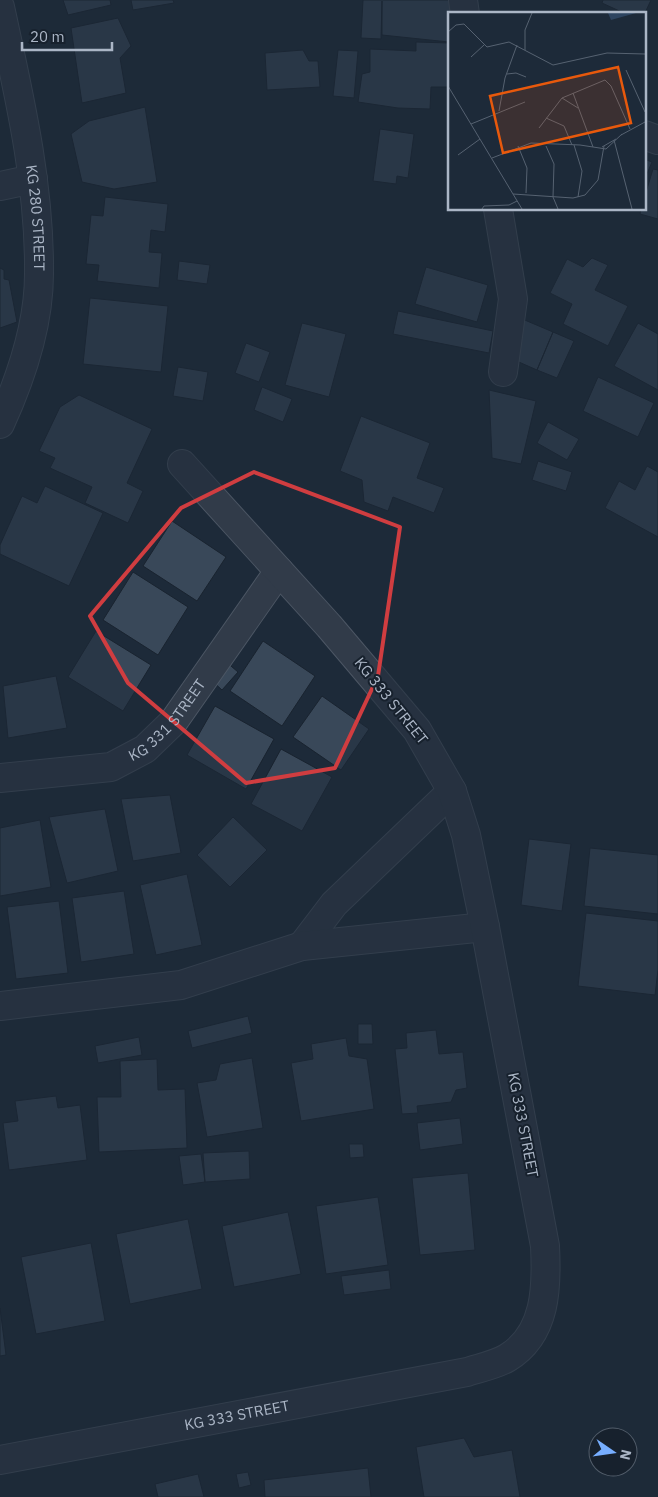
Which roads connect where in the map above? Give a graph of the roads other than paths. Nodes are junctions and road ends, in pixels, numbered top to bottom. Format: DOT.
graph roads {
  1 [pos="0,7"];
  2 [pos="646,136"];
  3 [pos="658,140"];
  4 [pos="34,179"];
  5 [pos="0,186"];
  6 [pos="498,210"];
  7 [pos="503,372"];
  8 [pos="0,424"];
  9 [pos="182,464"];
  10 [pos="279,571"];
  11 [pos="0,778"];
  12 [pos="452,791"];
  13 [pos="486,927"];
  14 [pos="302,946"];
  15 [pos="0,1006"];
  16 [pos="0,1460"];
  1 -- 4 [label="street, KG 280 STREET"];
  2 -- 3 [label="street"];
  4 -- 5 [label="street"];
  4 -- 8 [label="street, KG 280 STREET"];
  6 -- 7 [label="street"];
  9 -- 10 [label="street, KG 333 STREET"];
  10 -- 11 [label="street, KG 331 STREET"];
  10 -- 12 [label="street, KG 333 STREET"];
  12 -- 13 [label="street, KG 333 STREET"];
  12 -- 14 [label="street"];
  13 -- 14 [label="street"];
  13 -- 16 [label="street, KG 333 STREET"];
  14 -- 15 [label="street"];
}
